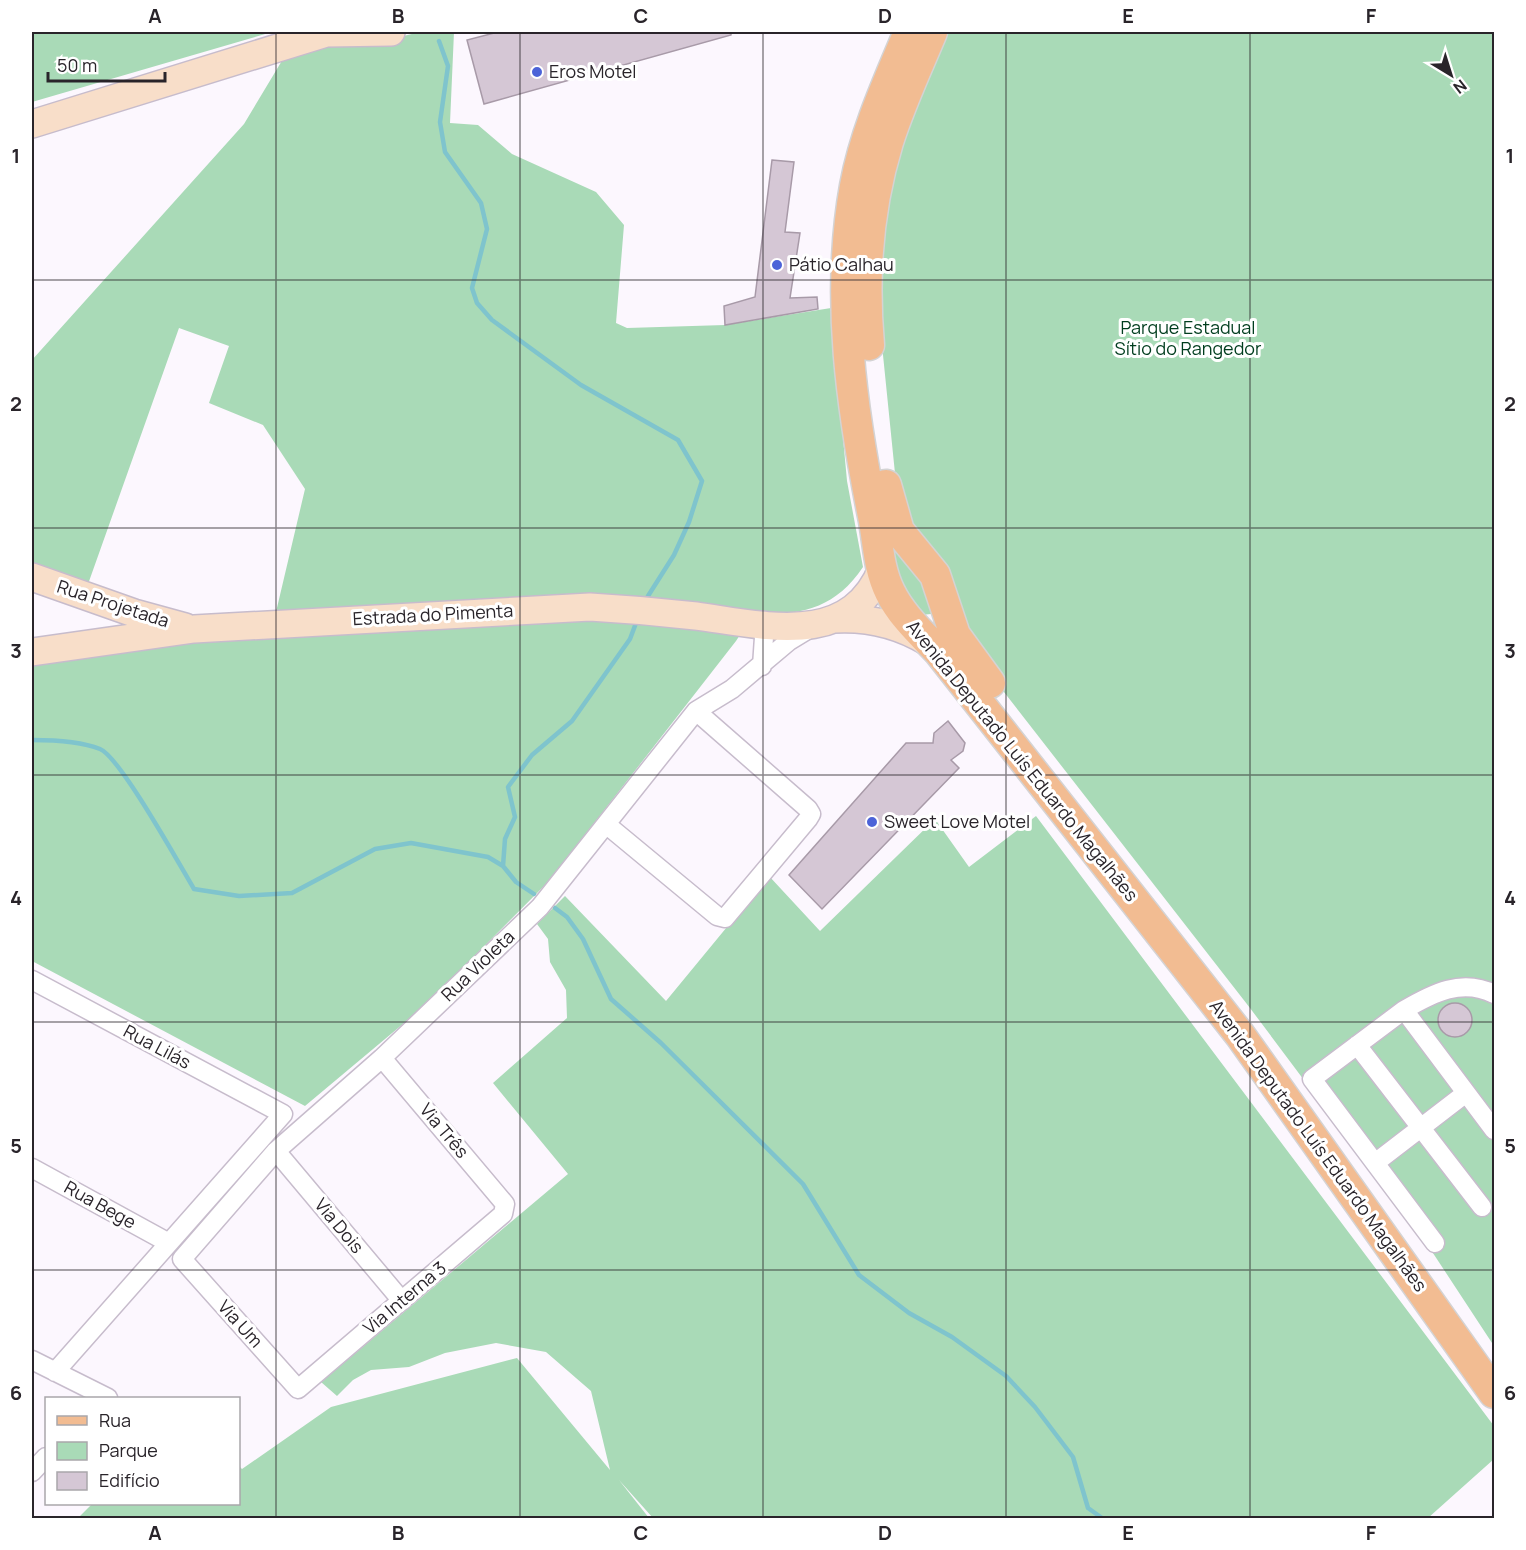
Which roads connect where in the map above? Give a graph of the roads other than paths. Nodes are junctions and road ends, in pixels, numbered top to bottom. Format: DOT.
graph roads {
  1 [pos="327,32"];
  2 [pos="391,32"];
  3 [pos="909,32"];
  4 [pos="932,32"];
  5 [pos="40,120"];
  6 [pos="882,569"];
  7 [pos="32,577"];
  8 [pos="945,602"];
  9 [pos="134,612"];
  10 [pos="907,618"];
  11 [pos="825,622"];
  12 [pos="760,625"];
  13 [pos="194,629"];
  14 [pos="124,639"];
  15 [pos="932,645"];
  16 [pos="32,652"];
  17 [pos="762,666"];
  18 [pos="696,711"];
  19 [pos="608,825"];
  20 [pos="32,980"];
  21 [pos="1494,994"];
  22 [pos="1404,1010"];
  23 [pos="1357,1045"];
  24 [pos="382,1058"];
  25 [pos="1466,1093"];
  26 [pos="1420,1128"];
  27 [pos="1494,1131"];
  28 [pos="276,1151"];
  29 [pos="1375,1163"];
  30 [pos="32,1167"];
  31 [pos="505,1204"];
  32 [pos="1482,1207"];
  33 [pos="169,1243"];
  34 [pos="1435,1243"];
  35 [pos="182,1259"];
  36 [pos="402,1301"];
  37 [pos="1494,1358"];
  38 [pos="32,1360"];
  39 [pos="55,1372"];
  40 [pos="298,1389"];
  41 [pos="1494,1393"];
  42 [pos="106,1397"];
  43 [pos="45,1458"];
  44 [pos="32,1472"];
  1 -- 2 [label="main road"];
  1 -- 5 [label="main road"];
  3 -- 6 [label="main road, Avenida Deputado Luís Eduardo Magalhães"];
  4 -- 8 [label="main road, Avenida Deputado Luís Eduardo Magalhães"];
  6 -- 10 [label="main road, Avenida Deputado Luís Eduardo Magalhães"];
  6 -- 11 [label="main road, Estrada do Pimenta"];
  7 -- 9 [label="main road, Rua Projetada"];
  8 -- 10 [label="main road"];
  8 -- 37 [label="main road, Avenida Deputado Luís Eduardo Magalhães"];
  9 -- 13 [label="main road, Rua Projetada"];
  9 -- 14 [label="main road"];
  10 -- 15 [label="main road, Avenida Deputado Luís Eduardo Magalhães"];
  11 -- 12 [label="main road, Estrada do Pimenta"];
  11 -- 15 [label="main road, Estrada do Pimenta"];
  11 -- 17 [label="street, Rua Violeta"];
  12 -- 13 [label="main road, Estrada do Pimenta"];
  12 -- 17 [label="street"];
  13 -- 14 [label="main road, Estrada do Pimenta"];
  14 -- 16 [label="main road, Estrada do Pimenta"];
  15 -- 41 [label="main road, Avenida Deputado Luís Eduardo Magalhães"];
  17 -- 18 [label="street, Rua Violeta"];
  18 -- 19 [label="street, Rua Violeta"];
  18 -- 19 [label="street"];
  19 -- 24 [label="street, Rua Violeta"];
  20 -- 33 [label="street, Rua Lilás"];
  21 -- 22 [label="street"];
  22 -- 23 [label="street"];
  22 -- 25 [label="street"];
  23 -- 26 [label="street"];
  23 -- 29 [label="street"];
  24 -- 28 [label="street, Rua Violeta"];
  24 -- 31 [label="street, Via Três"];
  25 -- 26 [label="street"];
  25 -- 27 [label="street"];
  26 -- 29 [label="street"];
  26 -- 32 [label="street"];
  28 -- 35 [label="street, Rua Violeta"];
  28 -- 36 [label="street, Via Dois"];
  29 -- 34 [label="street"];
  30 -- 33 [label="street, Rua Bege"];
  31 -- 36 [label="street, Via Interna 3"];
  33 -- 39 [label="street"];
  35 -- 40 [label="street, Via Um"];
  36 -- 40 [label="street, Via Interna 3"];
  38 -- 39 [label="street"];
  39 -- 42 [label="street"];
  43 -- 44 [label="street"];
}
